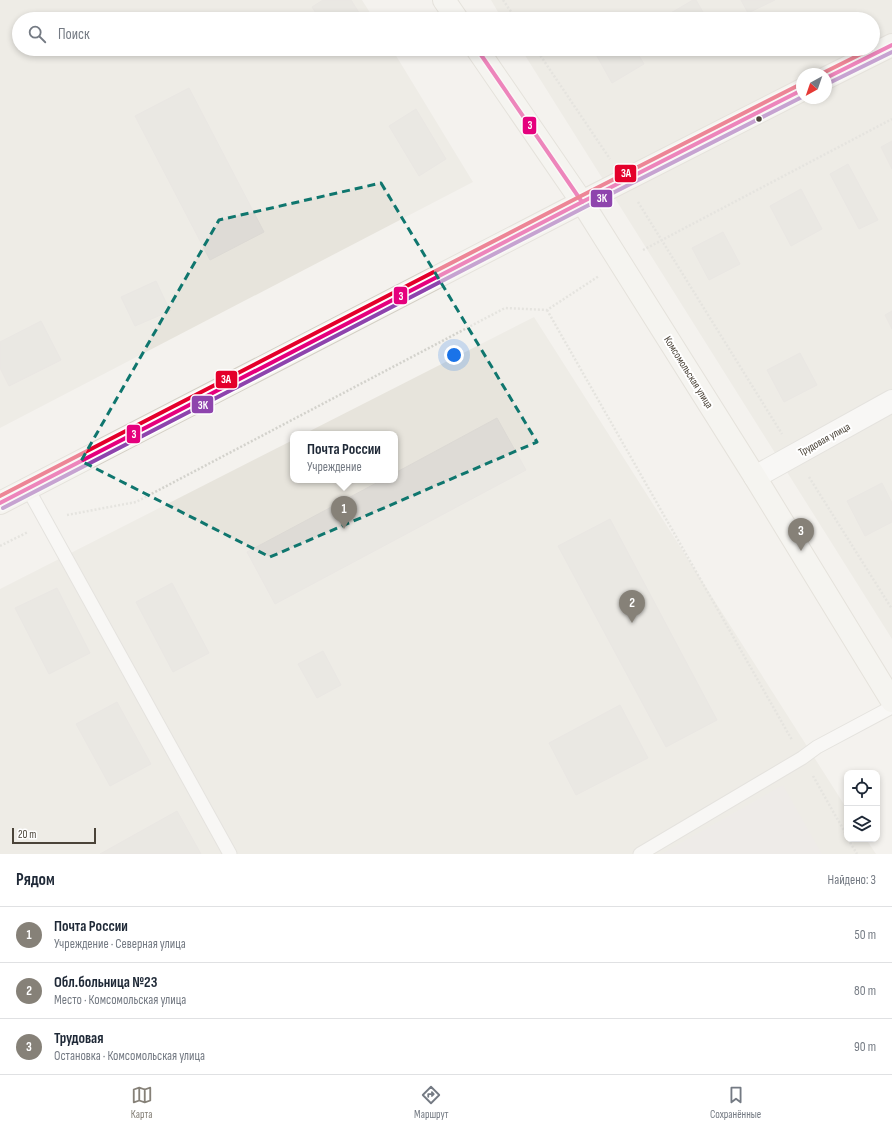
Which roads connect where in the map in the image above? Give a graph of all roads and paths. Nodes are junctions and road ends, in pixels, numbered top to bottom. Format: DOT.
graph roads {
  1 [pos="444,0"];
  2 [pos="503,0"];
  3 [pos="452,12"];
  4 [pos="511,12"];
  5 [pos="892,45"];
  6 [pos="880,51"];
  7 [pos="482,56"];
  8 [pos="541,56"];
  9 [pos="870,56"];
  10 [pos="832,75"];
  11 [pos="796,93"];
  12 [pos="892,119"];
  13 [pos="625,180"];
  14 [pos="582,202"];
  15 [pos="662,240"];
  16 [pos="620,262"];
  17 [pos="547,310"];
  18 [pos="892,401"];
  19 [pos="796,455"];
  20 [pos="755,476"];
  21 [pos="28,489"];
  22 [pos="0,503"];
  23 [pos="46,522"];
  24 [pos="0,546"];
  25 [pos="892,609"];
  26 [pos="892,701"];
  27 [pos="892,708"];
  28 [pos="802,758"];
  29 [pos="844,831"];
  30 [pos="850,842"];
  31 [pos="230,854"];
  32 [pos="640,854"];
  33 [pos="857,854"];
  1 -- 3 [label="street"];
  2 -- 4 [label="path"];
  5 -- 6 [label="street"];
  7 -- 14 [label="street, Комсомольская улица"];
  8 -- 13 [label="path"];
  9 -- 10 [label="street"];
  11 -- 13 [label="street"];
  12 -- 15 [label="path"];
  13 -- 14 [label="street"];
  13 -- 15 [label="path"];
  14 -- 16 [label="street, Комсомольская улица"];
  14 -- 21 [label="street"];
  15 -- 16 [label="path"];
  15 -- 19 [label="path"];
  16 -- 17 [label="path"];
  16 -- 20 [label="street, Комсомольская улица"];
  17 -- 23 [label="path"];
  17 -- 28 [label="path"];
  18 -- 19 [label="street, Трудовая улица"];
  19 -- 20 [label="street, Трудовая улица"];
  19 -- 25 [label="path"];
  20 -- 26 [label="street, Комсомольская улица"];
  21 -- 22 [label="street"];
  21 -- 23 [label="lane"];
  23 -- 24 [label="path"];
  23 -- 31 [label="lane"];
  27 -- 28 [label="lane"];
  28 -- 29 [label="path"];
  28 -- 32 [label="lane"];
  30 -- 33 [label="path"];
}
